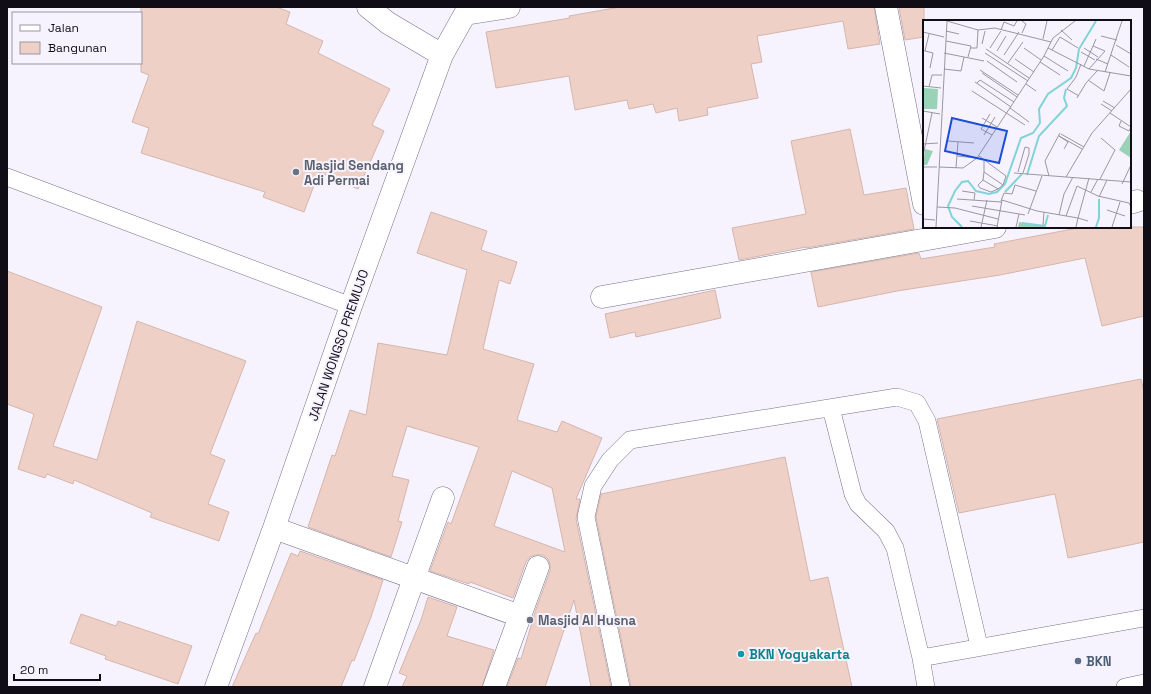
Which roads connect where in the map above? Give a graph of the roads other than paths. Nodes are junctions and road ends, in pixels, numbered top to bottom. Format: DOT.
graph roads {
  1 [pos="368,7"];
  2 [pos="509,7"];
  3 [pos="886,7"];
  4 [pos="467,10"];
  5 [pos="442,55"];
  6 [pos="7,177"];
  7 [pos="923,199"];
  8 [pos="984,228"];
  9 [pos="930,233"];
  10 [pos="602,297"];
  11 [pos="351,306"];
  12 [pos="831,408"];
  13 [pos="443,498"];
  14 [pos="274,528"];
  15 [pos="538,567"];
  16 [pos="413,578"];
  17 [pos="520,616"];
  18 [pos="1144,618"];
  19 [pos="980,646"];
  20 [pos="921,658"];
  21 [pos="1144,683"];
  22 [pos="216,687"];
  23 [pos="375,687"];
  24 [pos="494,687"];
  25 [pos="621,687"];
  26 [pos="926,687"];
  27 [pos="1125,687"];
  1 -- 5 [label="street"];
  2 -- 4 [label="street"];
  3 -- 7 [label="street"];
  4 -- 5 [label="street, JALAN WONGSO PREMUJO"];
  5 -- 11 [label="street, JALAN WONGSO PREMUJO"];
  6 -- 11 [label="lane"];
  8 -- 9 [label="street"];
  9 -- 10 [label="street"];
  11 -- 14 [label="street, JALAN WONGSO PREMUJO"];
  12 -- 19 [label="lane"];
  12 -- 20 [label="lane"];
  12 -- 25 [label="lane"];
  13 -- 16 [label="street"];
  14 -- 16 [label="street"];
  14 -- 22 [label="street, JALAN WONGSO PREMUJO"];
  15 -- 17 [label="street"];
  16 -- 17 [label="street"];
  16 -- 23 [label="street"];
  17 -- 24 [label="street"];
  18 -- 19 [label="lane"];
  19 -- 20 [label="lane"];
  20 -- 26 [label="lane"];
  21 -- 27 [label="lane"];
}
